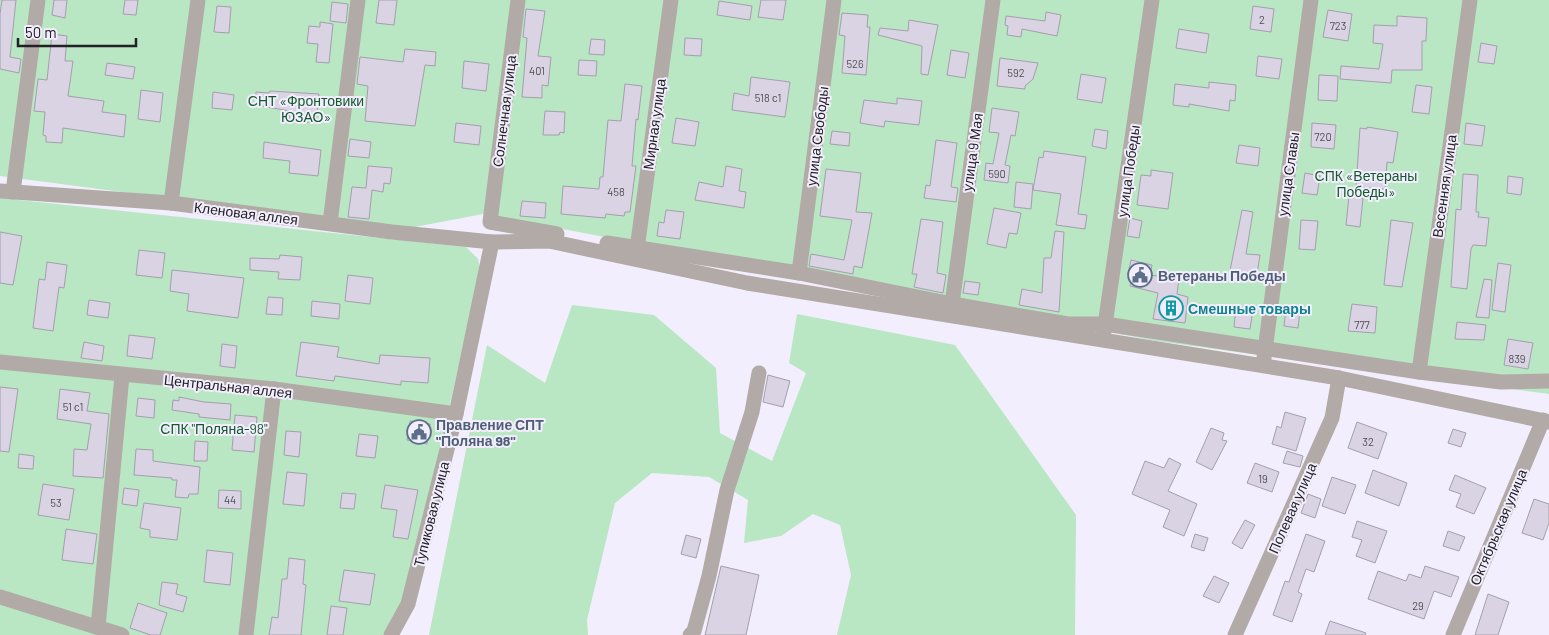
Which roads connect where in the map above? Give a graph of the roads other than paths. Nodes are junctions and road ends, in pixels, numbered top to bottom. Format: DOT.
graph roads {
  1 [pos="38,0"];
  2 [pos="198,0"];
  3 [pos="358,0"];
  4 [pos="518,0"];
  5 [pos="671,0"];
  6 [pos="834,0"];
  7 [pos="993,0"];
  8 [pos="1152,0"];
  9 [pos="1311,0"];
  10 [pos="1470,0"];
  11 [pos="6,191"];
  12 [pos="171,204"];
  13 [pos="330,223"];
  14 [pos="492,242"];
  15 [pos="637,249"];
  16 [pos="799,273"];
  17 [pos="952,304"];
  18 [pos="1105,324"];
  19 [pos="1102,341"];
  20 [pos="1265,349"];
  21 [pos="0,362"];
  22 [pos="1262,366"];
  23 [pos="1419,372"];
  24 [pos="758,373"];
  25 [pos="122,376"];
  26 [pos="1340,378"];
  27 [pos="1549,381"];
  28 [pos="274,389"];
  29 [pos="456,414"];
  30 [pos="1546,421"];
  31 [pos="0,597"];
  32 [pos="98,627"];
  33 [pos="122,635"];
  34 [pos="246,635"];
  35 [pos="391,635"];
  36 [pos="690,635"];
  37 [pos="1235,635"];
  38 [pos="1453,635"];
  1 -- 11 [label="street"];
  2 -- 12 [label="street"];
  3 -- 13 [label="street"];
  4 -- 15 [label="street, Солнечная улица"];
  5 -- 15 [label="street, Мирная улица"];
  6 -- 16 [label="street, улица Свободы"];
  7 -- 17 [label="street, улица 9 Мая"];
  8 -- 18 [label="street, улица Победы"];
  9 -- 20 [label="street, улица Славы"];
  10 -- 23 [label="street, Весенняя улица"];
  11 -- 12 [label="street, Кленовая аллея"];
  12 -- 13 [label="street, Кленовая аллея"];
  13 -- 14 [label="street, Кленовая аллея"];
  14 -- 19 [label="street, Кленовая аллея"];
  14 -- 29 [label="street, Тупиковая улица"];
  15 -- 16 [label="street"];
  16 -- 17 [label="street"];
  17 -- 18 [label="street"];
  18 -- 19 [label="street, улица Победы"];
  18 -- 20 [label="street"];
  19 -- 22 [label="street, Кленовая аллея"];
  20 -- 22 [label="street, улица Славы"];
  20 -- 23 [label="street"];
  21 -- 25 [label="street, Центральная аллея"];
  22 -- 26 [label="street, Кленовая аллея"];
  23 -- 27 [label="street"];
  24 -- 36 [label="street"];
  25 -- 28 [label="street, Центральная аллея"];
  25 -- 32 [label="street"];
  26 -- 30 [label="street, Кленовая аллея"];
  26 -- 37 [label="street, Полевая улица"];
  28 -- 29 [label="street, Центральная аллея"];
  28 -- 34 [label="street"];
  29 -- 35 [label="street, Тупиковая улица"];
  30 -- 38 [label="street, Октябрьская улица"];
  31 -- 32 [label="street"];
  32 -- 33 [label="street"];
}
